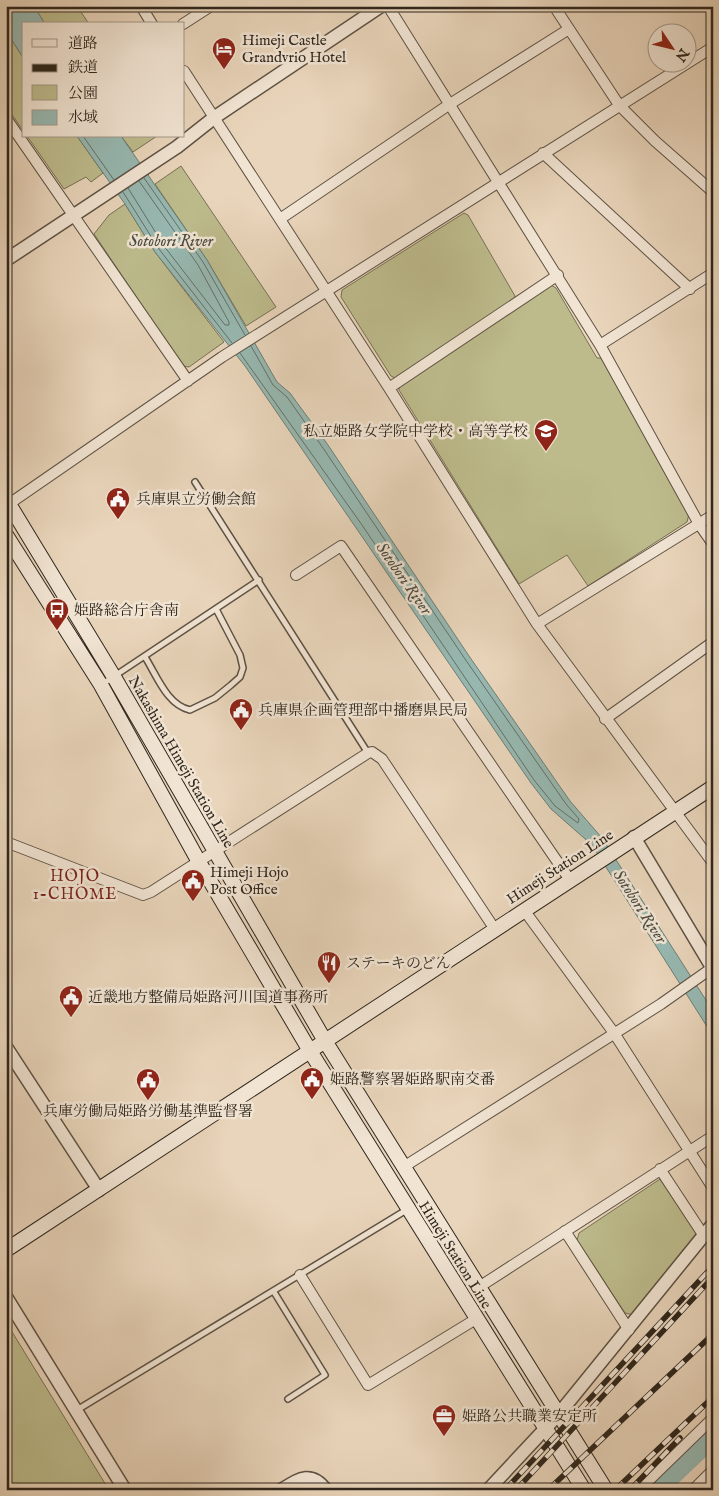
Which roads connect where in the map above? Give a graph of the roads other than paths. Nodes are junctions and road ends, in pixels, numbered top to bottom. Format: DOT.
graph roads {
  1 [pos="142,6"];
  2 [pos="210,6"];
  3 [pos="381,6"];
  4 [pos="388,6"];
  5 [pos="554,6"];
  6 [pos="151,22"];
  7 [pos="185,23"];
  8 [pos="569,29"];
  9 [pos="713,47"];
  10 [pos="185,72"];
  11 [pos="450,104"];
  12 [pos="619,105"];
  13 [pos="215,117"];
  14 [pos="6,118"];
  15 [pos="543,154"];
  16 [pos="499,181"];
  17 [pos="713,192"];
  18 [pos="73,217"];
  19 [pos="280,219"];
  20 [pos="6,260"];
  21 [pos="713,273"];
  22 [pos="558,276"];
  23 [pos="690,289"];
  24 [pos="326,290"];
  25 [pos="600,345"];
  26 [pos="188,381"];
  27 [pos="389,388"];
  28 [pos="195,482"];
  29 [pos="7,503"];
  30 [pos="713,515"];
  31 [pos="699,524"];
  32 [pos="6,536"];
  33 [pos="713,544"];
  34 [pos="296,575"];
  35 [pos="258,580"];
  36 [pos="216,609"];
  37 [pos="537,624"];
  38 [pos="713,642"];
  39 [pos="145,657"];
  40 [pos="114,677"];
  41 [pos="101,685"];
  42 [pos="605,719"];
  43 [pos="368,753"];
  44 [pos="713,787"];
  45 [pos="675,812"];
  46 [pos="634,837"];
  47 [pos="6,842"];
  48 [pos="214,852"];
  49 [pos="199,862"];
  50 [pos="713,864"];
  51 [pos="570,880"];
  52 [pos="524,910"];
  53 [pos="494,928"];
  54 [pos="713,969"];
  55 [pos="614,1034"];
  56 [pos="325,1041"];
  57 [pos="6,1048"];
  58 [pos="310,1051"];
  59 [pos="713,1136"];
  60 [pos="689,1151"];
  61 [pos="405,1166"];
  62 [pos="660,1169"];
  63 [pos="713,1188"];
  64 [pos="99,1190"];
  65 [pos="408,1209"];
  66 [pos="713,1224"];
  67 [pos="565,1231"];
  68 [pos="704,1236"];
  69 [pos="6,1250"];
  70 [pos="300,1275"];
  71 [pos="480,1287"];
  72 [pos="274,1292"];
  73 [pos="6,1297"];
  74 [pos="476,1319"];
  75 [pos="629,1330"];
  76 [pos="288,1399"];
  77 [pos="76,1411"];
  78 [pos="558,1415"];
  79 [pos="713,1418"];
  80 [pos="545,1429"];
  81 [pos="713,1470"];
  82 [pos="125,1490"];
  83 [pos="281,1490"];
  84 [pos="326,1490"];
  85 [pos="488,1490"];
  86 [pos="584,1490"];
  87 [pos="606,1490"];
  88 [pos="639,1490"];
  89 [pos="693,1490"];
  1 -- 6 [label="street"];
  2 -- 7 [label="street"];
  3 -- 13 [label="street"];
  4 -- 11 [label="street"];
  5 -- 8 [label="street"];
  8 -- 11 [label="street"];
  8 -- 12 [label="street"];
  9 -- 12 [label="street"];
  10 -- 13 [label="street"];
  11 -- 16 [label="street"];
  11 -- 19 [label="street"];
  12 -- 15 [label="street"];
  12 -- 17 [label="street"];
  13 -- 18 [label="street"];
  13 -- 19 [label="street"];
  14 -- 18 [label="street"];
  15 -- 16 [label="street"];
  15 -- 23 [label="street"];
  16 -- 22 [label="street"];
  16 -- 24 [label="street"];
  18 -- 20 [label="street"];
  18 -- 26 [label="street"];
  19 -- 24 [label="street"];
  21 -- 23 [label="street"];
  22 -- 25 [label="street"];
  22 -- 27 [label="street"];
  23 -- 25 [label="street"];
  24 -- 26 [label="street"];
  24 -- 27 [label="street"];
  25 -- 31 [label="street"];
  26 -- 29 [label="street"];
  27 -- 37 [label="street"];
  28 -- 35 [label="lane"];
  29 -- 40 [label="main road, Nakashima Himeji Station Line"];
  30 -- 31 [label="street"];
  31 -- 33 [label="street"];
  31 -- 37 [label="street"];
  32 -- 41 [label="main road, Nakashima Himeji Station Line"];
  34 -- 51 [label="street"];
  35 -- 36 [label="lane"];
  35 -- 43 [label="lane"];
  36 -- 39 [label="lane"];
  36 -- 39 [label="lane"];
  37 -- 42 [label="street"];
  38 -- 42 [label="street"];
  39 -- 40 [label="lane"];
  40 -- 41 [label="lane"];
  40 -- 48 [label="main road, Nakashima Himeji Station Line"];
  41 -- 49 [label="main road, Nakashima Himeji Station Line"];
  42 -- 45 [label="street"];
  43 -- 48 [label="street"];
  43 -- 53 [label="street"];
  44 -- 45 [label="main road, Himeji Station Line"];
  45 -- 46 [label="main road, Himeji Station Line"];
  45 -- 50 [label="street"];
  46 -- 51 [label="main road, Himeji Station Line"];
  46 -- 54 [label="street"];
  47 -- 49 [label="street"];
  48 -- 49 [label="street"];
  48 -- 56 [label="main road, Nakashima Himeji Station Line"];
  49 -- 58 [label="main road, Nakashima Himeji Station Line"];
  51 -- 52 [label="main road, Himeji Station Line"];
  52 -- 53 [label="main road, Himeji Station Line"];
  52 -- 55 [label="street"];
  53 -- 56 [label="main road, Himeji Station Line"];
  54 -- 55 [label="street"];
  55 -- 60 [label="street"];
  55 -- 61 [label="street"];
  56 -- 58 [label="main road, Himeji Station Line"];
  56 -- 61 [label="main road, Himeji Station Line"];
  57 -- 64 [label="street"];
  58 -- 64 [label="main road"];
  58 -- 65 [label="main road, Himeji Station Line"];
  59 -- 60 [label="street"];
  60 -- 62 [label="street"];
  60 -- 63 [label="street"];
  61 -- 71 [label="main road, Himeji Station Line"];
  62 -- 67 [label="street"];
  62 -- 68 [label="street"];
  64 -- 69 [label="main road"];
  65 -- 70 [label="lane"];
  65 -- 74 [label="main road, Himeji Station Line"];
  66 -- 68 [label="street"];
  67 -- 71 [label="street"];
  67 -- 75 [label="street"];
  68 -- 75 [label="street"];
  70 -- 72 [label="lane"];
  70 -- 74 [label="street"];
  71 -- 78 [label="main road, Himeji Station Line"];
  72 -- 76 [label="lane"];
  72 -- 77 [label="lane"];
  73 -- 77 [label="street"];
  74 -- 80 [label="main road, Himeji Station Line"];
  75 -- 78 [label="street"];
  77 -- 82 [label="street"];
  78 -- 80 [label="street"];
  78 -- 87 [label="main road, Himeji Station Line"];
  79 -- 88 [label="street"];
  80 -- 85 [label="street"];
  80 -- 86 [label="main road, Himeji Station Line"];
  81 -- 89 [label="street"];
  83 -- 84 [label="street"];
}
